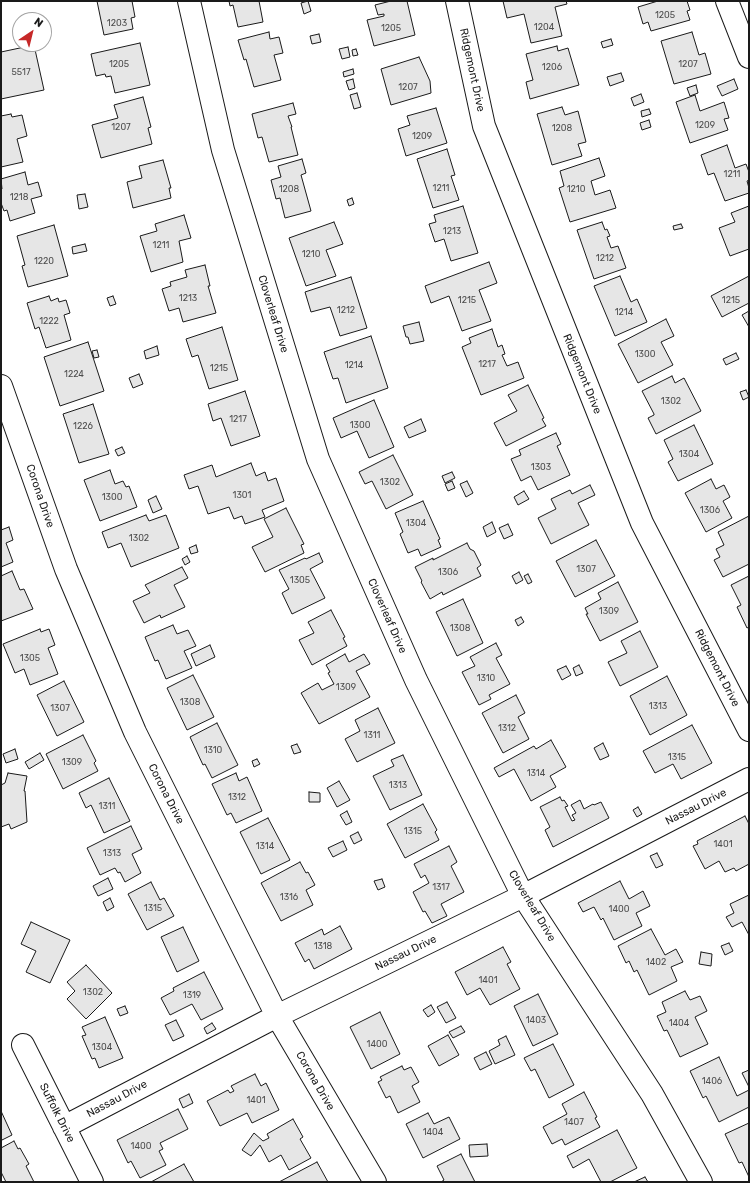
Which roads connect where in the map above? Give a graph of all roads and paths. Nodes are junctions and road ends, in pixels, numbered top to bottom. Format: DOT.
graph roads {
  1 [pos="189,1"];
  2 [pos="457,1"];
  3 [pos="727,1"];
  4 [pos="749,57"];
  5 [pos="1,386"];
  6 [pos="749,730"];
  7 [pos="749,780"];
  8 [pos="523,896"];
  9 [pos="277,1016"];
  10 [pos="23,1045"];
  11 [pos="64,1127"];
  12 [pos="92,1182"];
  13 [pos="375,1182"];
  14 [pos="701,1182"];
  1 -- 8 [label="street, Cloverleaf Drive"];
  2 -- 6 [label="street, Ridgemont Drive"];
  3 -- 4 [label="street"];
  5 -- 9 [label="street, Corona Drive"];
  7 -- 8 [label="street, Nassau Drive"];
  8 -- 9 [label="street, Nassau Drive"];
  8 -- 14 [label="street, Cloverleaf Drive"];
  9 -- 11 [label="street, Nassau Drive"];
  9 -- 13 [label="street, Corona Drive"];
  10 -- 11 [label="street, Suffolk Drive"];
  11 -- 12 [label="street, Suffolk Drive"];
}
